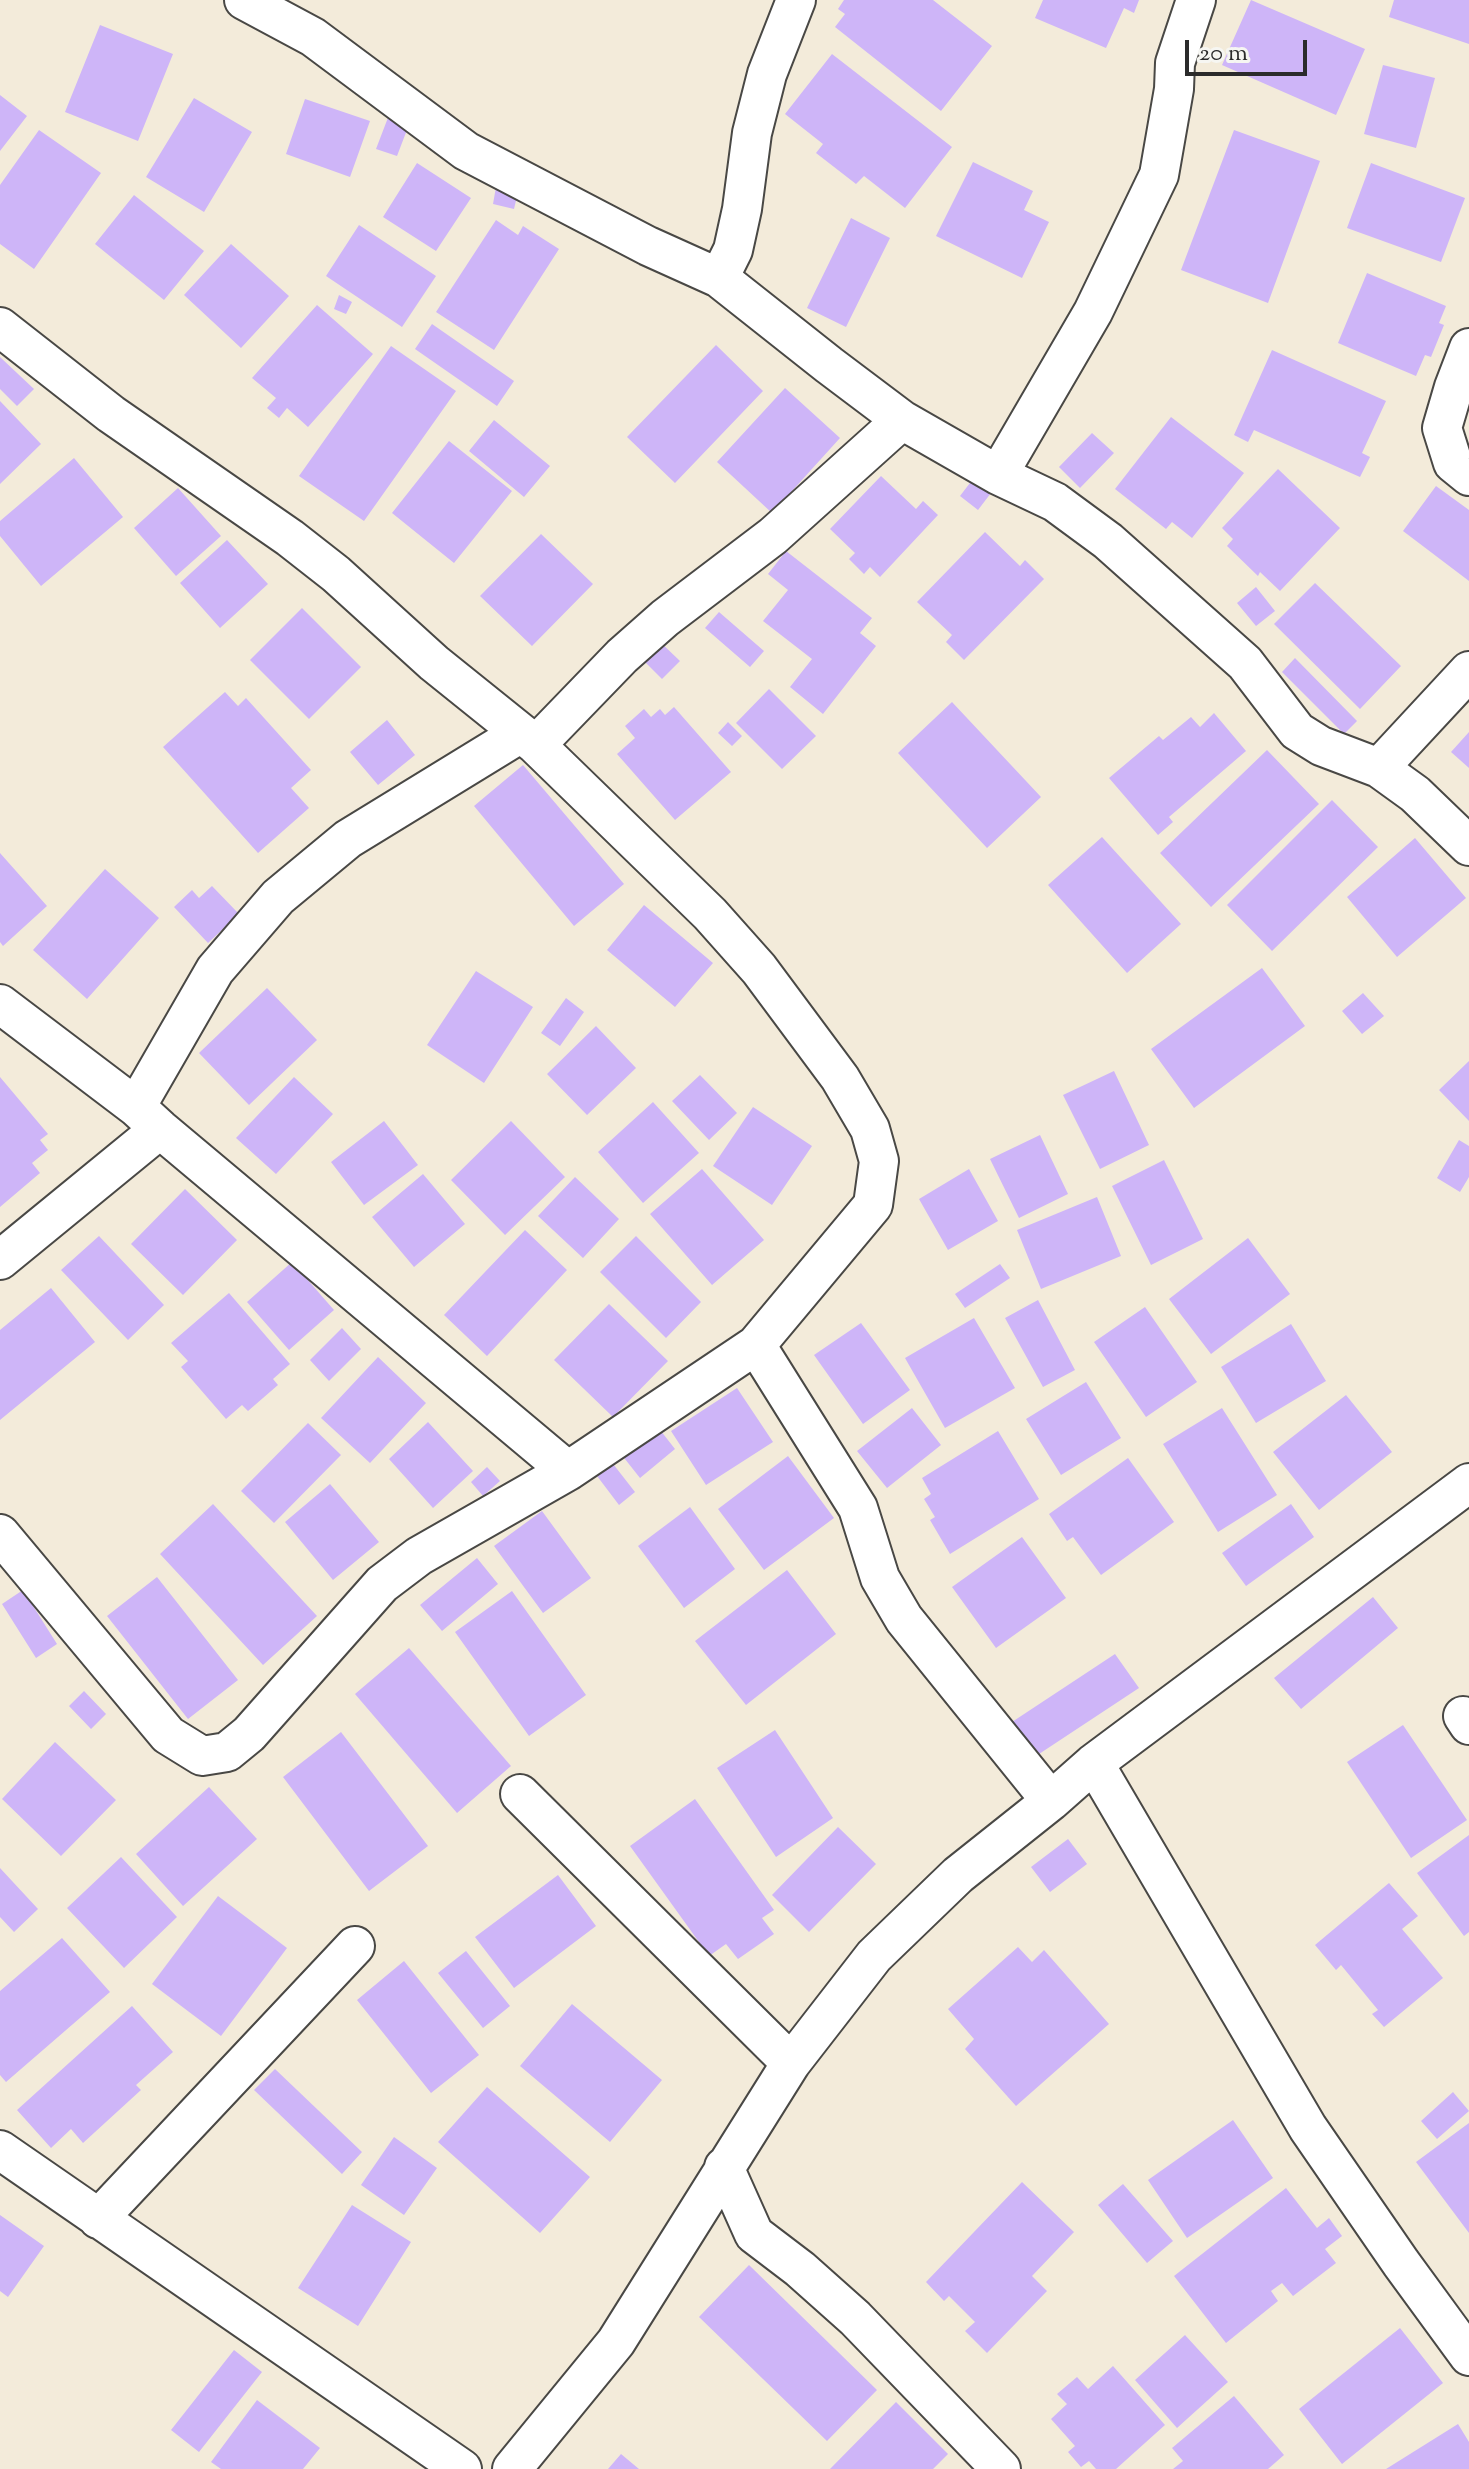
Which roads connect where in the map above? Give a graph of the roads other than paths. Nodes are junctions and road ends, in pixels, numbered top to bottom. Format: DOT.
graph roads {
  1 [pos="244,0"];
  2 [pos="796,0"];
  3 [pos="1196,0"];
  4 [pos="719,278"];
  5 [pos="0,327"];
  6 [pos="1469,348"];
  7 [pos="902,420"];
  8 [pos="998,475"];
  9 [pos="1469,476"];
  10 [pos="1469,671"];
  11 [pos="528,739"];
  12 [pos="1379,768"];
  13 [pos="1469,846"];
  14 [pos="0,1004"];
  15 [pos="148,1118"];
  16 [pos="0,1260"];
  17 [pos="756,1345"];
  18 [pos="568,1471"];
  19 [pos="1469,1483"];
  20 [pos="0,1534"];
  21 [pos="1094,1763"];
  22 [pos="520,1794"];
  23 [pos="1051,1801"];
  24 [pos="355,1946"];
  25 [pos="791,2063"];
  26 [pos="0,2150"];
  27 [pos="724,2167"];
  28 [pos="98,2219"];
  29 [pos="1469,2356"];
  30 [pos="462,2469"];
  31 [pos="512,2469"];
  32 [pos="1001,2469"];
  1 -- 4 [label="street"];
  2 -- 4 [label="street"];
  3 -- 8 [label="street"];
  4 -- 7 [label="street"];
  5 -- 11 [label="street"];
  6 -- 9 [label="street"];
  7 -- 8 [label="street"];
  7 -- 11 [label="street"];
  8 -- 12 [label="street"];
  10 -- 12 [label="street"];
  11 -- 15 [label="street"];
  11 -- 17 [label="street"];
  12 -- 13 [label="street"];
  14 -- 15 [label="street"];
  15 -- 16 [label="street"];
  15 -- 18 [label="street"];
  17 -- 18 [label="street"];
  17 -- 23 [label="street"];
  18 -- 20 [label="street"];
  19 -- 21 [label="street"];
  21 -- 23 [label="street"];
  21 -- 29 [label="street"];
  22 -- 25 [label="street"];
  23 -- 25 [label="street"];
  24 -- 28 [label="street"];
  25 -- 27 [label="street"];
  26 -- 28 [label="street"];
  27 -- 31 [label="street"];
  27 -- 32 [label="street"];
  28 -- 30 [label="street"];
}
